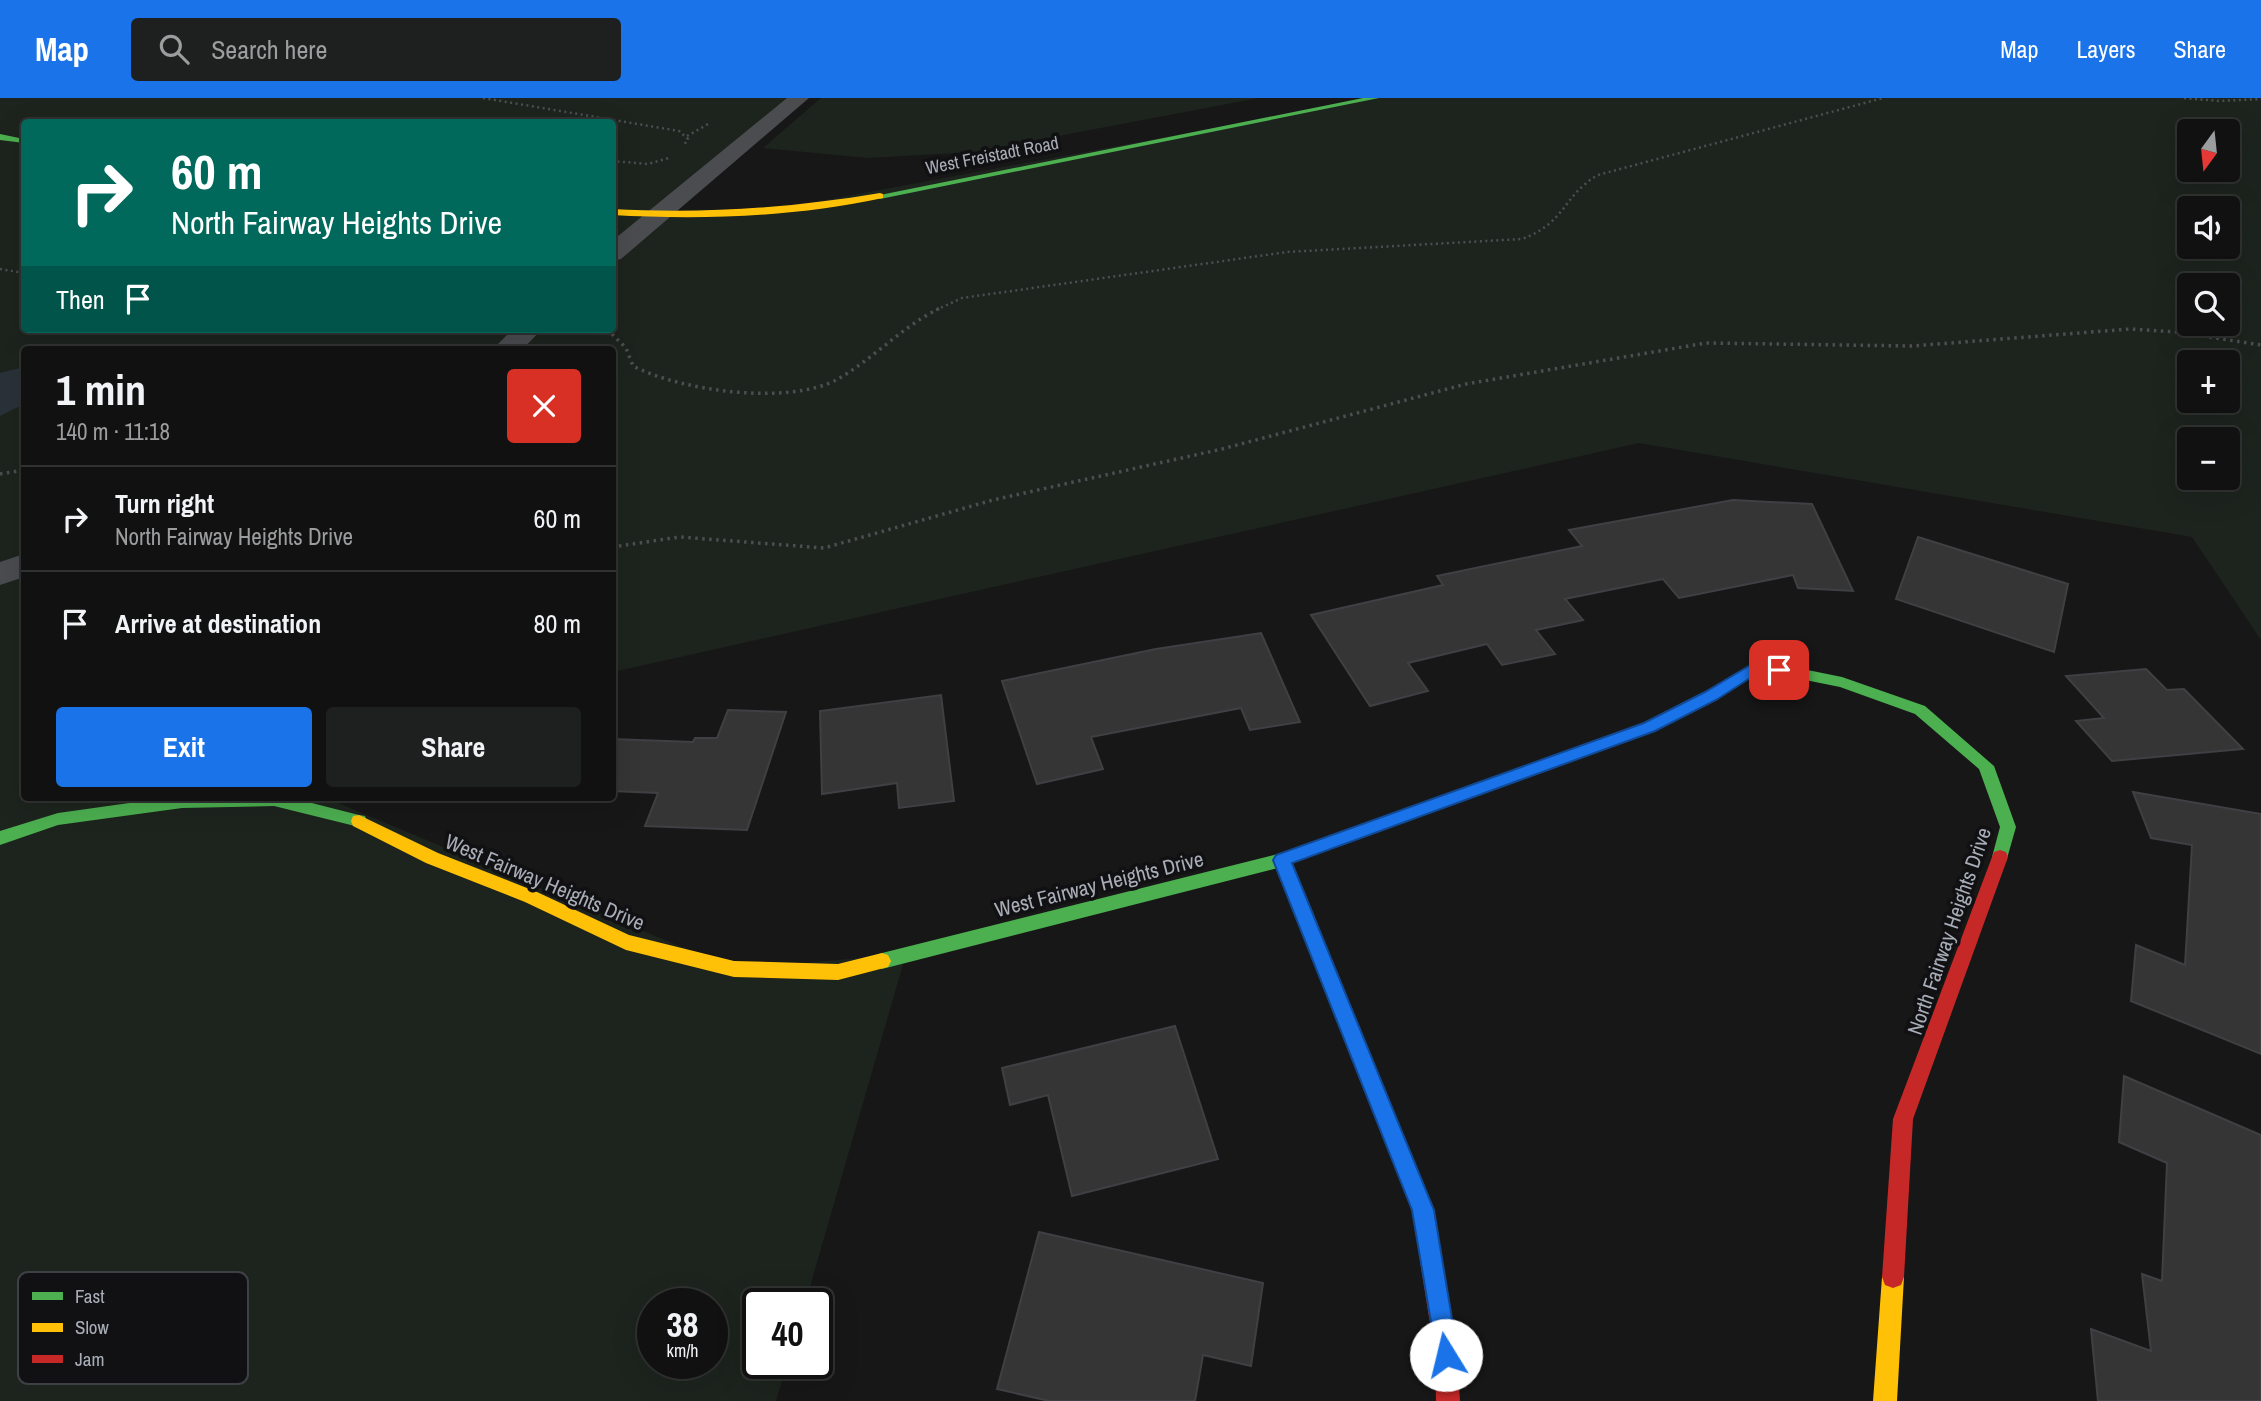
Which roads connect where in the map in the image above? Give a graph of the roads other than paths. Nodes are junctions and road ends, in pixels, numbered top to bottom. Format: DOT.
graph roads {
  1 [pos="799,98"];
  2 [pos="1374,98"];
  3 [pos="0,138"];
  4 [pos="21,141"];
  5 [pos="616,212"];
  6 [pos="654,217"];
  7 [pos="616,250"];
  8 [pos="525,333"];
  9 [pos="510,346"];
  10 [pos="21,566"];
  11 [pos="0,574"];
  12 [pos="228,801"];
  13 [pos="278,801"];
  14 [pos="0,838"];
  15 [pos="1282,860"];
  16 [pos="1448,1401"];
  17 [pos="1885,1401"];
  1 -- 6 [label="street"];
  2 -- 6 [label="street, West Freistadt Road"];
  3 -- 4 [label="street"];
  5 -- 6 [label="street, West Freistadt Road"];
  6 -- 7 [label="street"];
  8 -- 9 [label="street"];
  10 -- 11 [label="street"];
  12 -- 14 [label="street, West Fairway Heights Drive"];
  13 -- 15 [label="street, West Fairway Heights Drive"];
  15 -- 16 [label="street"];
  15 -- 17 [label="street, North Fairway Heights Drive"];
}
